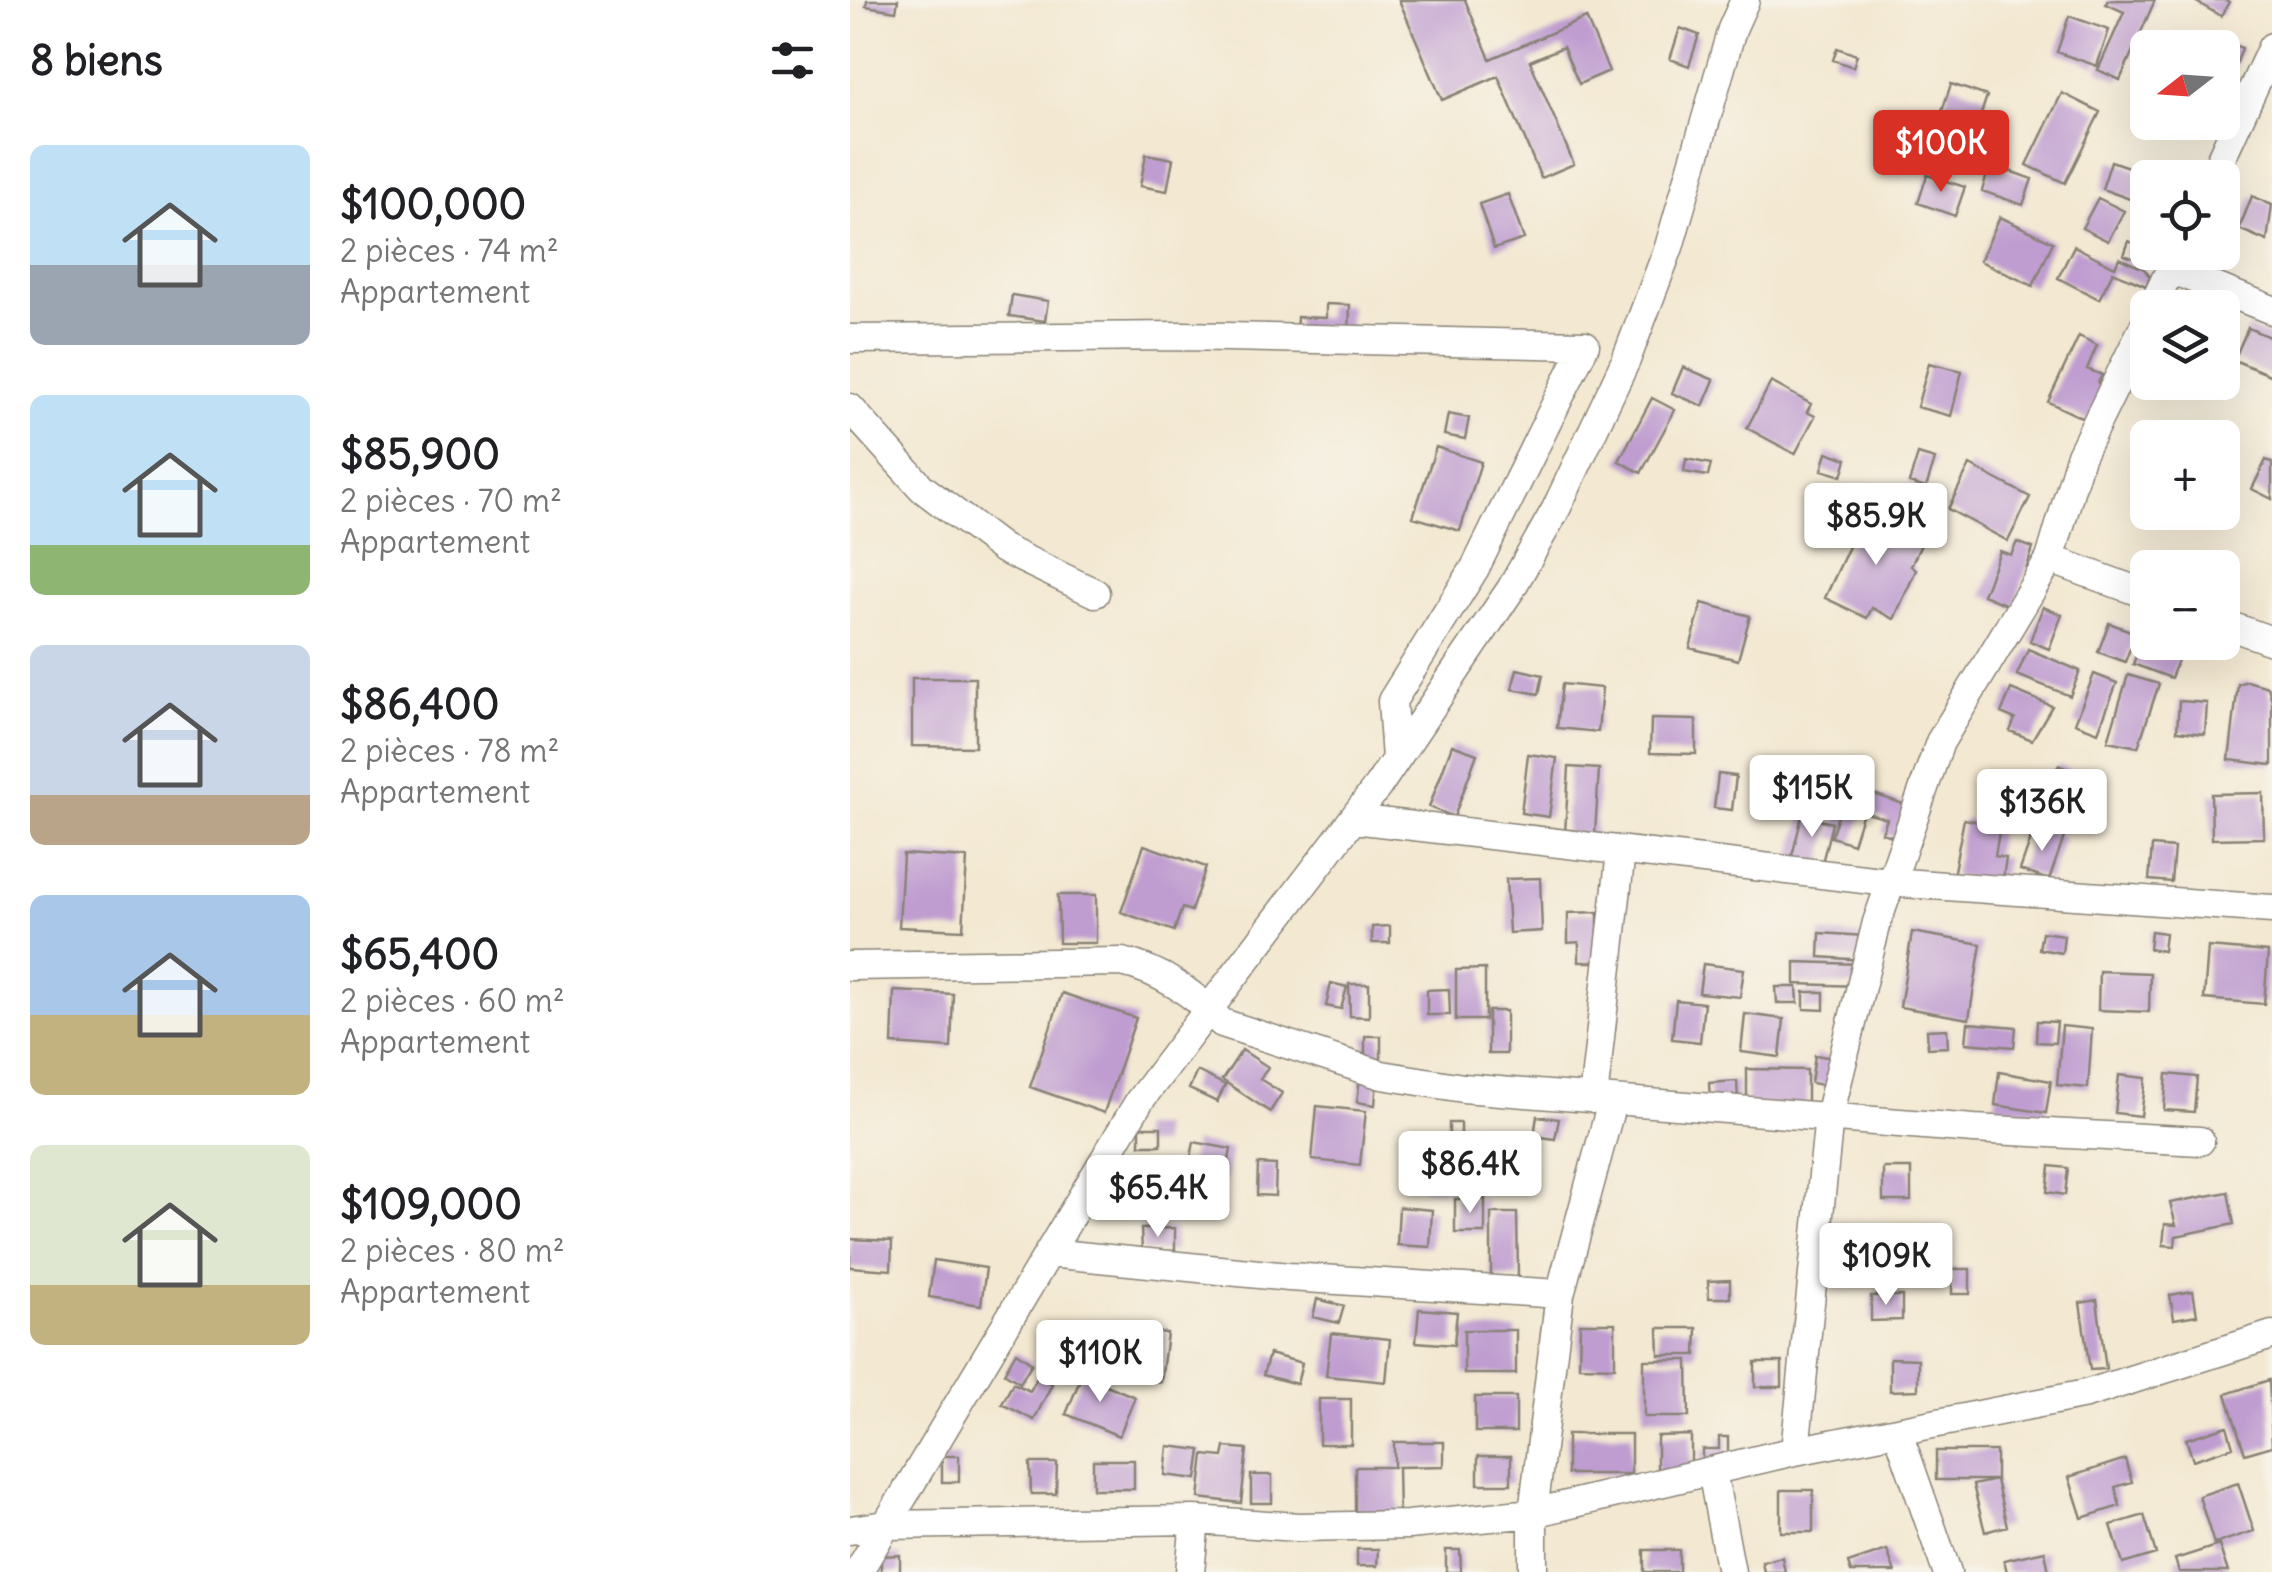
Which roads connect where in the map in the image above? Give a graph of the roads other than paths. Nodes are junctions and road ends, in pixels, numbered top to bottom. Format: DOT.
graph roads {
  1 [pos="1746,0"];
  2 [pos="2272,48"];
  3 [pos="2220,160"];
  4 [pos="2192,270"];
  5 [pos="2272,310"];
  6 [pos="850,339"];
  7 [pos="2130,355"];
  8 [pos="850,408"];
  9 [pos="2050,559"];
  10 [pos="2130,588"];
  11 [pos="1094,593"];
  12 [pos="2240,629"];
  13 [pos="2272,641"];
  14 [pos="1396,759"];
  15 [pos="1354,819"];
  16 [pos="1621,852"];
  17 [pos="1890,882"];
  18 [pos="2272,909"];
  19 [pos="850,966"];
  20 [pos="1210,1009"];
  21 [pos="1602,1101"];
  22 [pos="1828,1116"];
  23 [pos="2200,1141"];
  24 [pos="1049,1253"];
  25 [pos="1560,1294"];
  26 [pos="2272,1335"];
  27 [pos="1898,1432"];
  28 [pos="1795,1450"];
  29 [pos="1712,1470"];
  30 [pos="1533,1513"];
  31 [pos="1195,1520"];
  32 [pos="886,1525"];
  33 [pos="850,1530"];
  34 [pos="858,1572"];
  35 [pos="1190,1572"];
  36 [pos="1533,1572"];
  37 [pos="1731,1572"];
  38 [pos="1947,1572"];
  1 -- 14 [label="street"];
  2 -- 3 [label="street"];
  4 -- 5 [label="street"];
  6 -- 14 [label="street"];
  7 -- 9 [label="street"];
  8 -- 11 [label="street"];
  9 -- 10 [label="street"];
  9 -- 17 [label="street"];
  12 -- 13 [label="street"];
  14 -- 15 [label="street"];
  15 -- 16 [label="street"];
  15 -- 20 [label="street"];
  16 -- 17 [label="street"];
  16 -- 21 [label="street"];
  17 -- 18 [label="street"];
  17 -- 22 [label="street"];
  19 -- 20 [label="street"];
  20 -- 21 [label="street"];
  20 -- 24 [label="street"];
  21 -- 22 [label="street"];
  21 -- 25 [label="street"];
  22 -- 23 [label="street"];
  22 -- 28 [label="street"];
  24 -- 25 [label="street"];
  24 -- 32 [label="street"];
  25 -- 30 [label="street"];
  26 -- 27 [label="street"];
  27 -- 28 [label="street"];
  27 -- 38 [label="street"];
  28 -- 29 [label="street"];
  29 -- 30 [label="street"];
  29 -- 37 [label="street"];
  30 -- 31 [label="street"];
  30 -- 36 [label="street"];
  31 -- 32 [label="street"];
  31 -- 35 [label="street"];
  32 -- 33 [label="street"];
  32 -- 34 [label="street"];
}
